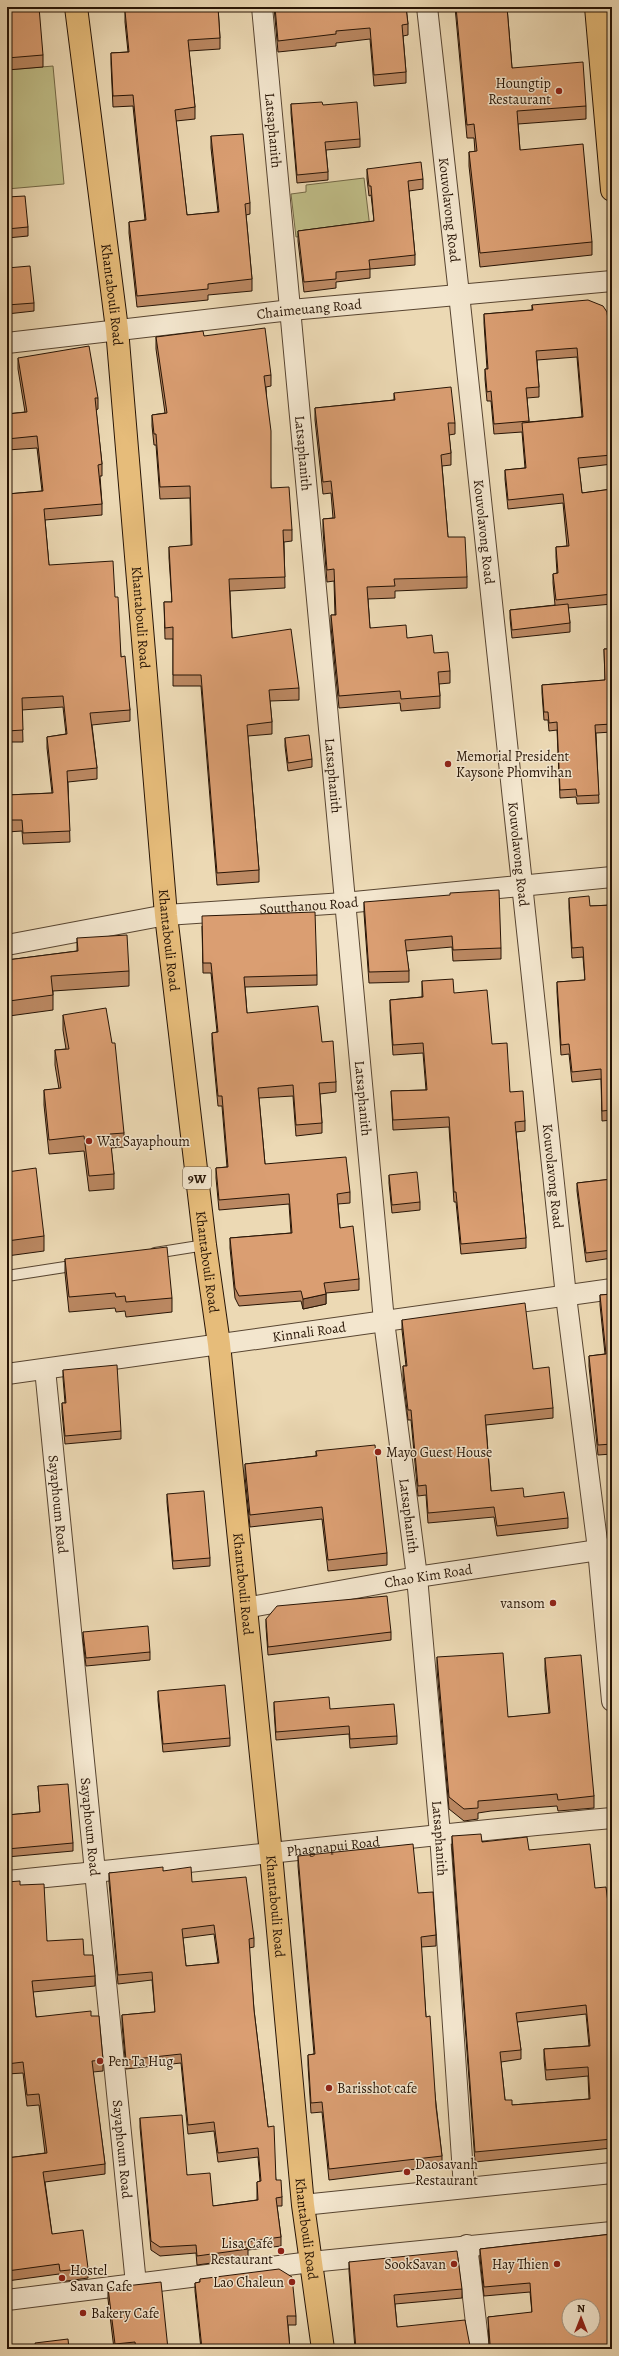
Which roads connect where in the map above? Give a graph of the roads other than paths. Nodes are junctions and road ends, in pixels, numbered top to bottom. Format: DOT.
graph roads {
  1 [pos="76,7"];
  2 [pos="262,7"];
  3 [pos="427,7"];
  4 [pos="596,7"];
  5 [pos="612,190"];
  6 [pos="612,281"];
  7 [pos="459,294"];
  8 [pos="291,310"];
  9 [pos="117,329"];
  10 [pos="7,343"];
  11 [pos="612,877"];
  12 [pos="522,884"];
  13 [pos="344,903"];
  14 [pos="166,915"];
  15 [pos="7,945"];
  16 [pos="204,1245"];
  17 [pos="144,1255"];
  18 [pos="91,1263"];
  19 [pos="7,1276"];
  20 [pos="612,1289"];
  21 [pos="566,1296"];
  22 [pos="384,1321"];
  23 [pos="219,1344"];
  24 [pos="45,1369"];
  25 [pos="7,1374"];
  26 [pos="605,1548"];
  27 [pos="417,1577"];
  28 [pos="245,1608"];
  29 [pos="612,1701"];
  30 [pos="612,1818"];
  31 [pos="440,1834"];
  32 [pos="271,1854"];
  33 [pos="95,1872"];
  34 [pos="7,1881"];
  35 [pos="612,2173"];
  36 [pos="464,2188"];
  37 [pos="303,2205"];
  38 [pos="612,2232"];
  39 [pos="467,2245"];
  40 [pos="311,2262"];
  41 [pos="136,2284"];
  42 [pos="7,2300"];
  43 [pos="323,2349"];
  44 [pos="479,2349"];
  1 -- 9 [label="main road, Khantabouli Road / 9W"];
  2 -- 8 [label="street, Latsaphanith"];
  3 -- 7 [label="street, Kouvolavong Road"];
  4 -- 5 [label="main road"];
  6 -- 7 [label="street, Chaimeuang Road"];
  7 -- 8 [label="street, Chaimeuang Road"];
  7 -- 12 [label="street, Kouvolavong Road"];
  8 -- 9 [label="street, Chaimeuang Road"];
  8 -- 13 [label="street, Latsaphanith"];
  9 -- 10 [label="street, Chaimeuang Road"];
  9 -- 14 [label="main road, Khantabouli Road / 9W"];
  11 -- 12 [label="street, Soutthanou Road"];
  12 -- 13 [label="street, Soutthanou Road"];
  12 -- 21 [label="street, Kouvolavong Road"];
  13 -- 14 [label="street, Soutthanou Road"];
  13 -- 22 [label="street, Latsaphanith"];
  14 -- 15 [label="street, Soutthanou Road"];
  14 -- 16 [label="main road, Khantabouli Road / 9W"];
  16 -- 17 [label="lane"];
  16 -- 23 [label="main road, Khantabouli Road / 9W"];
  18 -- 19 [label="lane"];
  20 -- 21 [label="street, Kinnali Road"];
  21 -- 22 [label="street, Kinnali Road"];
  21 -- 26 [label="street, Kouvolavong Road"];
  22 -- 23 [label="street, Kinnali Road"];
  22 -- 27 [label="street, Latsaphanith"];
  23 -- 24 [label="street, Kinnali Road"];
  23 -- 28 [label="main road, Khantabouli Road / 9W"];
  24 -- 25 [label="street, Kinnali Road"];
  24 -- 33 [label="street, Sayaphoum Road"];
  26 -- 27 [label="street, Chao Kim Road"];
  26 -- 29 [label="street, Kouvolavong Road"];
  27 -- 28 [label="street, Chao Kim Road"];
  27 -- 31 [label="street, Latsaphanith"];
  28 -- 32 [label="main road, Khantabouli Road / 9W"];
  30 -- 31 [label="street, Phagnapui Road"];
  31 -- 32 [label="street, Phagnapui Road"];
  31 -- 36 [label="street, Latsaphanith"];
  32 -- 33 [label="street, Phagnapui Road"];
  32 -- 37 [label="main road, Khantabouli Road / 9W"];
  33 -- 34 [label="street, Phagnapui Road"];
  33 -- 41 [label="street, Sayaphoum Road"];
  35 -- 36 [label="street"];
  36 -- 37 [label="street"];
  37 -- 40 [label="main road, Khantabouli Road / 9W"];
  38 -- 39 [label="street"];
  39 -- 40 [label="street"];
  39 -- 44 [label="street"];
  40 -- 41 [label="street"];
  40 -- 43 [label="main road, Khantabouli Road / 9W"];
  41 -- 42 [label="street"];
}
